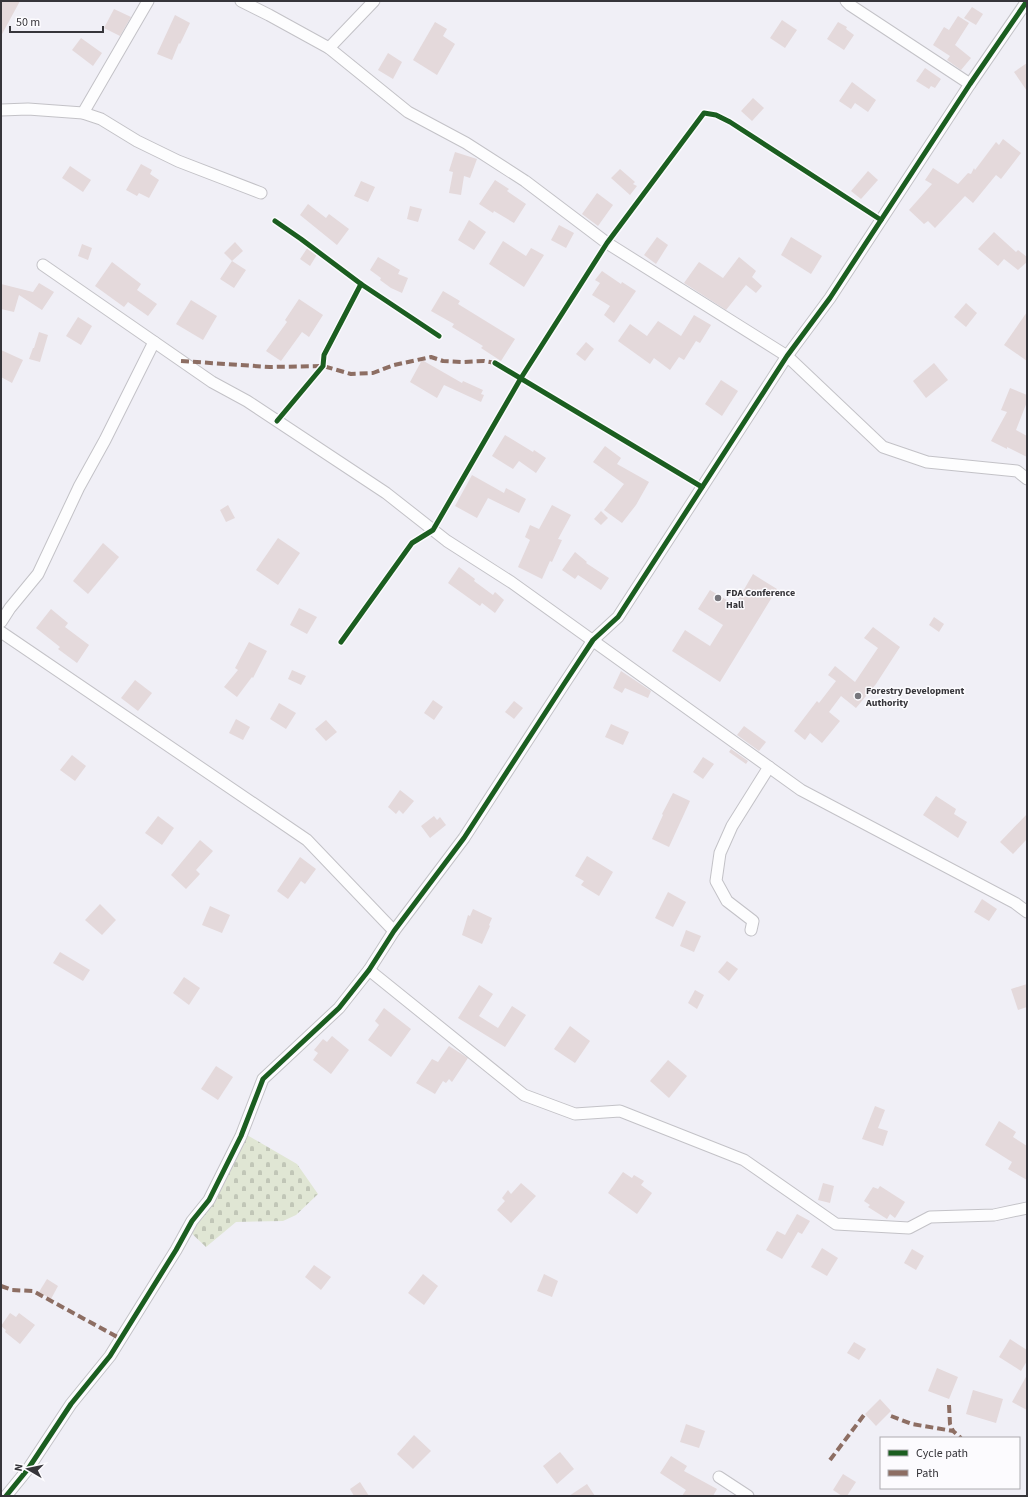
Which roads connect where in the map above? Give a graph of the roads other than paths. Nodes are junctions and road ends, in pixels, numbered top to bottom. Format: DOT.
graph roads {
  1 [pos="148,1"];
  2 [pos="241,1"];
  3 [pos="374,1"];
  4 [pos="846,1"];
  5 [pos="1027,1"];
  6 [pos="329,48"];
  7 [pos="970,84"];
  8 [pos="1,110"];
  9 [pos="83,113"];
  10 [pos="261,193"];
  11 [pos="43,265"];
  12 [pos="154,342"];
  13 [pos="787,356"];
  14 [pos="1027,479"];
  15 [pos="1,622"];
  16 [pos="1,632"];
  17 [pos="594,640"];
  18 [pos="769,767"];
  19 [pos="1027,912"];
  20 [pos="751,930"];
  21 [pos="394,931"];
  22 [pos="369,970"];
  23 [pos="1027,1208"];
  24 [pos="719,1477"];
  25 [pos="6,1496"];
  26 [pos="748,1496"];
  1 -- 9 [label="street"];
  2 -- 6 [label="street"];
  3 -- 6 [label="street"];
  4 -- 7 [label="street"];
  5 -- 7 [label="street"];
  6 -- 13 [label="street"];
  7 -- 13 [label="street"];
  8 -- 9 [label="street"];
  9 -- 10 [label="street"];
  11 -- 12 [label="street"];
  12 -- 15 [label="street"];
  12 -- 17 [label="street"];
  13 -- 14 [label="street"];
  13 -- 17 [label="street"];
  16 -- 21 [label="street"];
  17 -- 18 [label="street"];
  17 -- 21 [label="street"];
  18 -- 19 [label="street"];
  18 -- 20 [label="street"];
  21 -- 22 [label="street"];
  22 -- 23 [label="street"];
  22 -- 25 [label="street"];
  24 -- 26 [label="street"];
}
